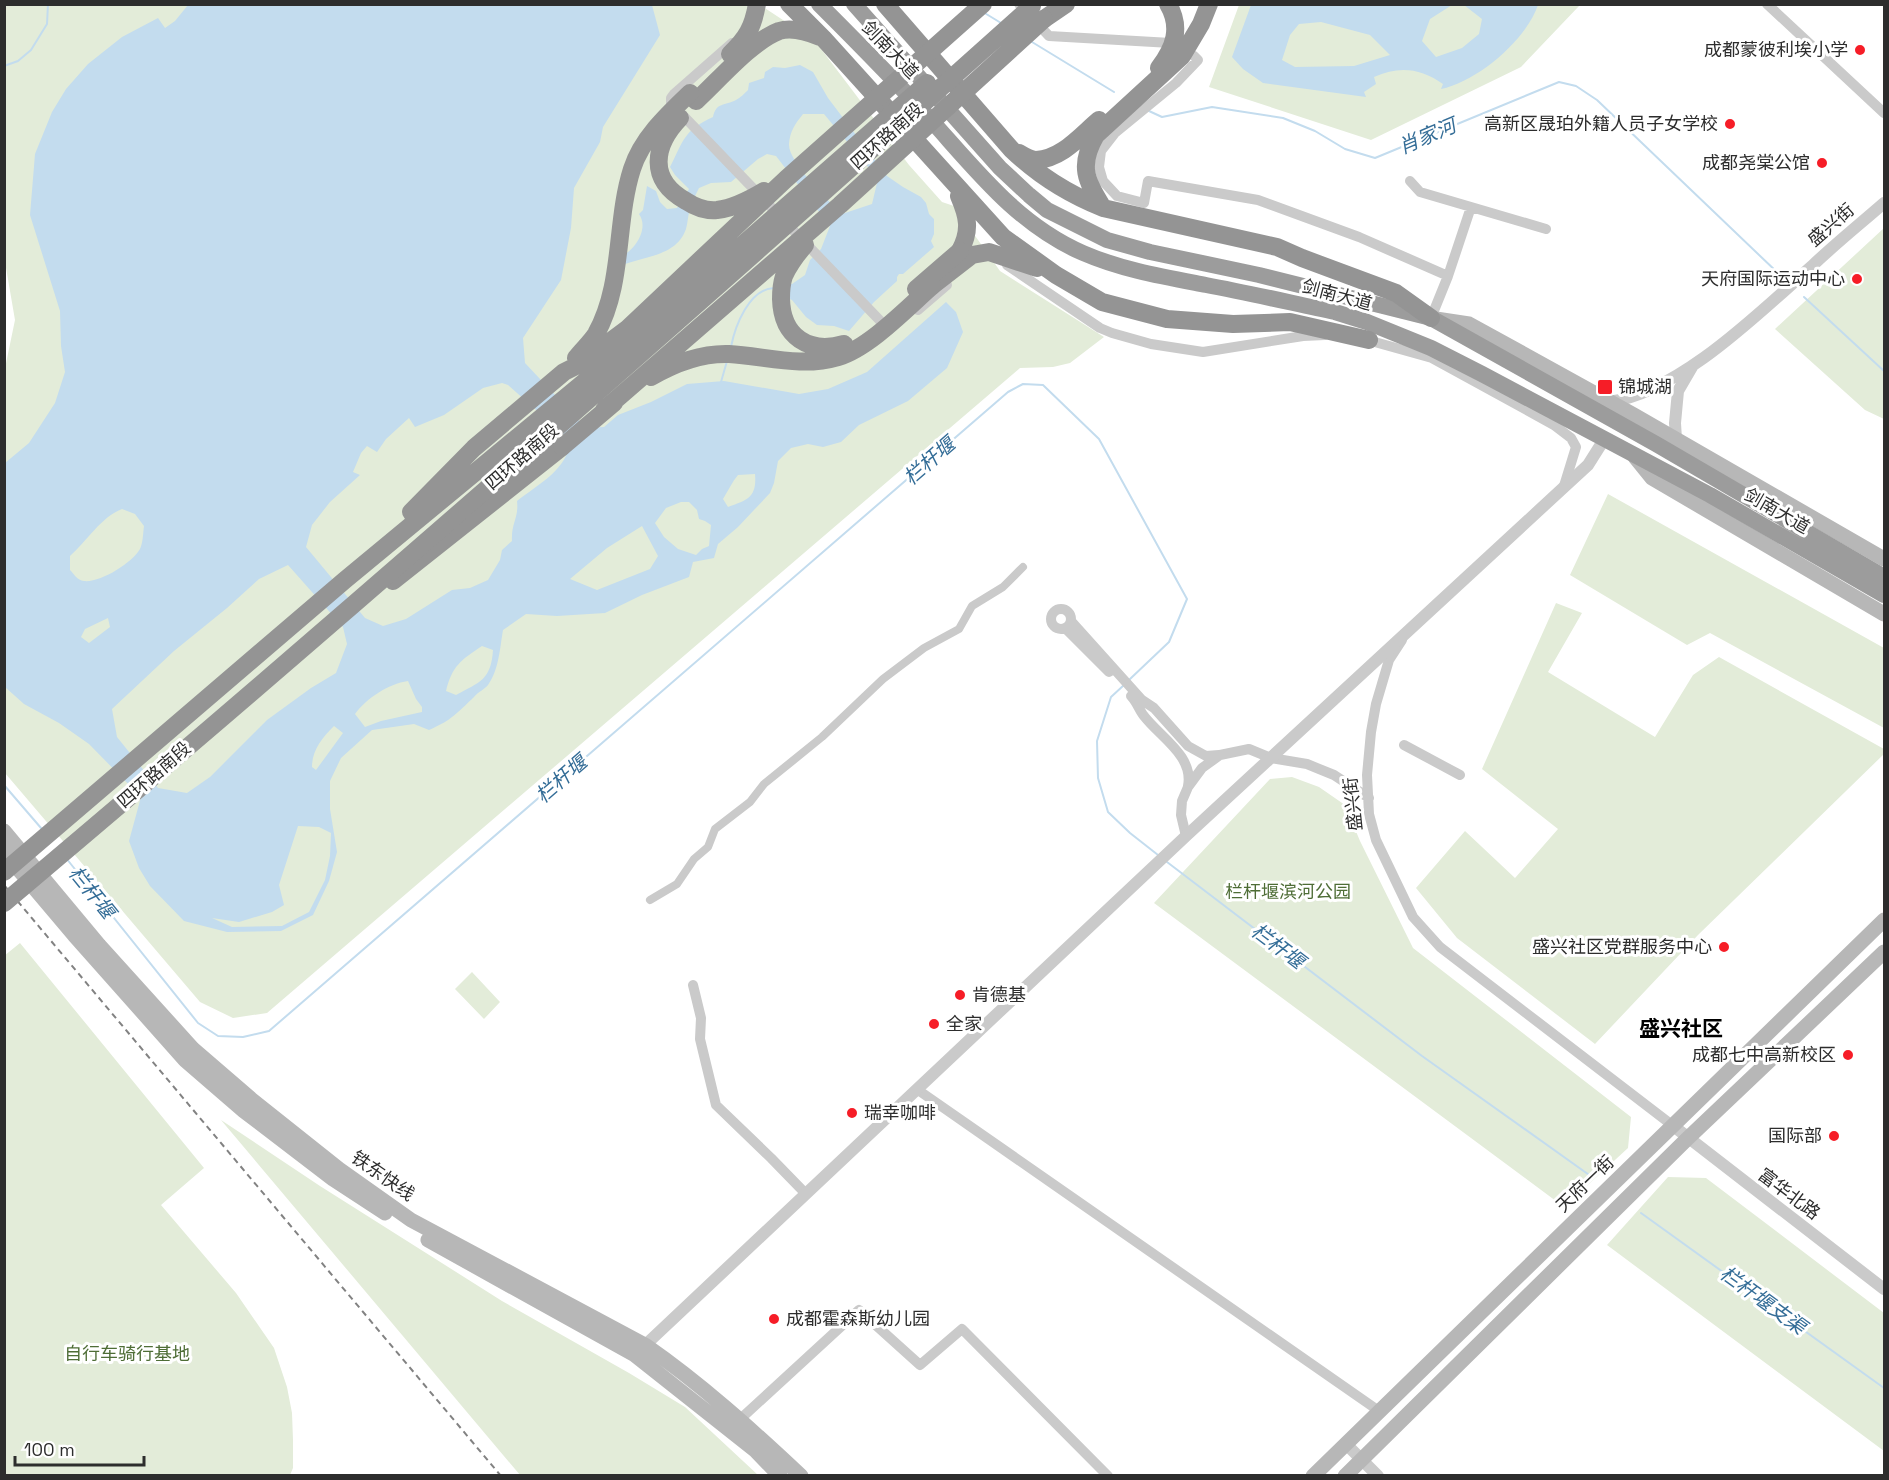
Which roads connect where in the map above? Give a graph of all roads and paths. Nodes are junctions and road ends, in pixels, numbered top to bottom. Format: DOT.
graph roads {
  1 [pos="752,4"];
  2 [pos="757,4"];
  3 [pos="789,4"];
  4 [pos="819,4"];
  5 [pos="854,4"];
  6 [pos="885,4"];
  7 [pos="983,4"];
  8 [pos="1060,4"];
  9 [pos="1066,4"];
  10 [pos="1168,4"];
  11 [pos="1209,4"];
  12 [pos="1767,4"];
  13 [pos="1029,8"];
  14 [pos="823,38"];
  15 [pos="1171,43"];
  16 [pos="1194,56"];
  17 [pos="693,97"];
  18 [pos="1884,113"];
  19 [pos="1012,150"];
  20 [pos="786,179"];
  21 [pos="952,180"];
  22 [pos="1410,181"];
  23 [pos="1884,203"];
  24 [pos="840,205"];
  25 [pos="1471,207"];
  26 [pos="1103,208"];
  27 [pos="1546,229"];
  28 [pos="1056,275"];
  29 [pos="1448,276"];
  30 [pos="1431,318"];
  31 [pos="1369,340"];
  32 [pos="1692,368"];
  33 [pos="564,372"];
  34 [pos="1609,402"];
  35 [pos="604,410"];
  36 [pos="1605,438"];
  37 [pos="1676,439"];
  38 [pos="1635,457"];
  39 [pos="1564,486"];
  40 [pos="1884,559"];
  41 [pos="1023,567"];
  42 [pos="1884,577"];
  43 [pos="345,580"];
  44 [pos="1884,595"];
  45 [pos="1884,614"];
  46 [pos="1068,625"];
  47 [pos="1411,628"];
  48 [pos="256,688"];
  49 [pos="1136,697"];
  50 [pos="1404,746"];
  51 [pos="1220,755"];
  52 [pos="1271,758"];
  53 [pos="1460,775"];
  54 [pos="1188,787"];
  55 [pos="1369,798"];
  56 [pos="4,831"];
  57 [pos="1182,841"];
  58 [pos="4,852"];
  59 [pos="4,872"];
  60 [pos="651,900"];
  61 [pos="4,903"];
  62 [pos="1884,920"];
  63 [pos="1884,952"];
  64 [pos="693,985"];
  65 [pos="918,1090"];
  66 [pos="1672,1125"];
  67 [pos="1687,1139"];
  68 [pos="806,1194"];
  69 [pos="1884,1289"];
  70 [pos="640,1350"];
  71 [pos="1379,1411"];
  72 [pos="735,1424"];
  73 [pos="1346,1443"];
  74 [pos="1334,1455"];
  75 [pos="1362,1460"];
  76 [pos="1350,1474"];
  77 [pos="780,1476"];
  78 [pos="801,1476"];
  79 [pos="1108,1476"];
  80 [pos="1313,1476"];
  81 [pos="1378,1476"];
  1 -- 31 [label="street"];
  2 -- 17 [label="highway"];
  3 -- 14 [label="highway"];
  4 -- 36 [label="highway, 剑南大道"];
  5 -- 30 [label="highway, 剑南大道"];
  6 -- 19 [label="highway"];
  7 -- 20 [label="highway, bridge"];
  8 -- 13 [label="highway"];
  9 -- 13 [label="highway"];
  10 -- 19 [label="highway"];
  11 -- 26 [label="highway"];
  12 -- 18 [label="street"];
  13 -- 15 [label="street"];
  13 -- 24 [label="highway, bridge"];
  13 -- 43 [label="highway, 四环路南段, bridge"];
  13 -- 48 [label="highway, 四环路南段, bridge"];
  14 -- 17 [label="highway"];
  14 -- 21 [label="highway"];
  16 -- 29 [label="street"];
  17 -- 20 [label="highway, bridge"];
  17 -- 33 [label="highway, bridge"];
  19 -- 26 [label="highway"];
  20 -- 33 [label="highway, bridge"];
  21 -- 24 [label="highway, bridge"];
  21 -- 28 [label="highway"];
  22 -- 25 [label="street"];
  23 -- 32 [label="street, 盛兴街"];
  24 -- 35 [label="highway, bridge"];
  25 -- 27 [label="street"];
  25 -- 29 [label="street"];
  26 -- 30 [label="highway"];
  28 -- 31 [label="highway"];
  28 -- 35 [label="highway, bridge"];
  29 -- 30 [label="street"];
  30 -- 34 [label="main road"];
  30 -- 42 [label="highway, 剑南大道"];
  31 -- 39 [label="street"];
  32 -- 34 [label="street"];
  32 -- 37 [label="street"];
  33 -- 43 [label="highway, bridge"];
  34 -- 37 [label="main road"];
  35 -- 48 [label="highway, bridge"];
  36 -- 38 [label="highway, 剑南大道"];
  36 -- 39 [label="street, 盛兴街"];
  37 -- 40 [label="main road"];
  38 -- 44 [label="highway, 剑南大道"];
  38 -- 45 [label="main road"];
  39 -- 47 [label="street, 盛兴街"];
  41 -- 60 [label="street"];
  43 -- 59 [label="highway, 四环路南段, bridge"];
  46 -- 49 [label="street"];
  47 -- 52 [label="street"];
  47 -- 55 [label="street, 盛兴街"];
  48 -- 61 [label="highway, 四环路南段, bridge"];
  49 -- 51 [label="street"];
  49 -- 54 [label="street"];
  50 -- 53 [label="street"];
  51 -- 52 [label="street"];
  51 -- 54 [label="street"];
  52 -- 55 [label="street"];
  52 -- 57 [label="street"];
  54 -- 57 [label="street"];
  55 -- 66 [label="street, 盛兴街"];
  56 -- 70 [label="main road, 铁东快线"];
  57 -- 65 [label="street"];
  58 -- 70 [label="main road, 铁东快线"];
  62 -- 66 [label="main road, 天府一街"];
  63 -- 67 [label="main road"];
  64 -- 68 [label="street"];
  65 -- 68 [label="street"];
  65 -- 71 [label="street"];
  66 -- 67 [label="street, 富华北路"];
  66 -- 71 [label="main road, 天府一街"];
  67 -- 69 [label="street, 富华北路"];
  67 -- 75 [label="main road"];
  68 -- 70 [label="street"];
  70 -- 72 [label="main road, 铁东快线"];
  71 -- 73 [label="main road, 天府一街"];
  72 -- 77 [label="main road, 铁东快线"];
  72 -- 78 [label="main road, 铁东快线"];
  72 -- 79 [label="street"];
  73 -- 74 [label="main road, 天府一街"];
  73 -- 75 [label="street"];
  74 -- 76 [label="street"];
  74 -- 80 [label="main road, 天府一街"];
  75 -- 76 [label="main road"];
  75 -- 81 [label="street"];
}
